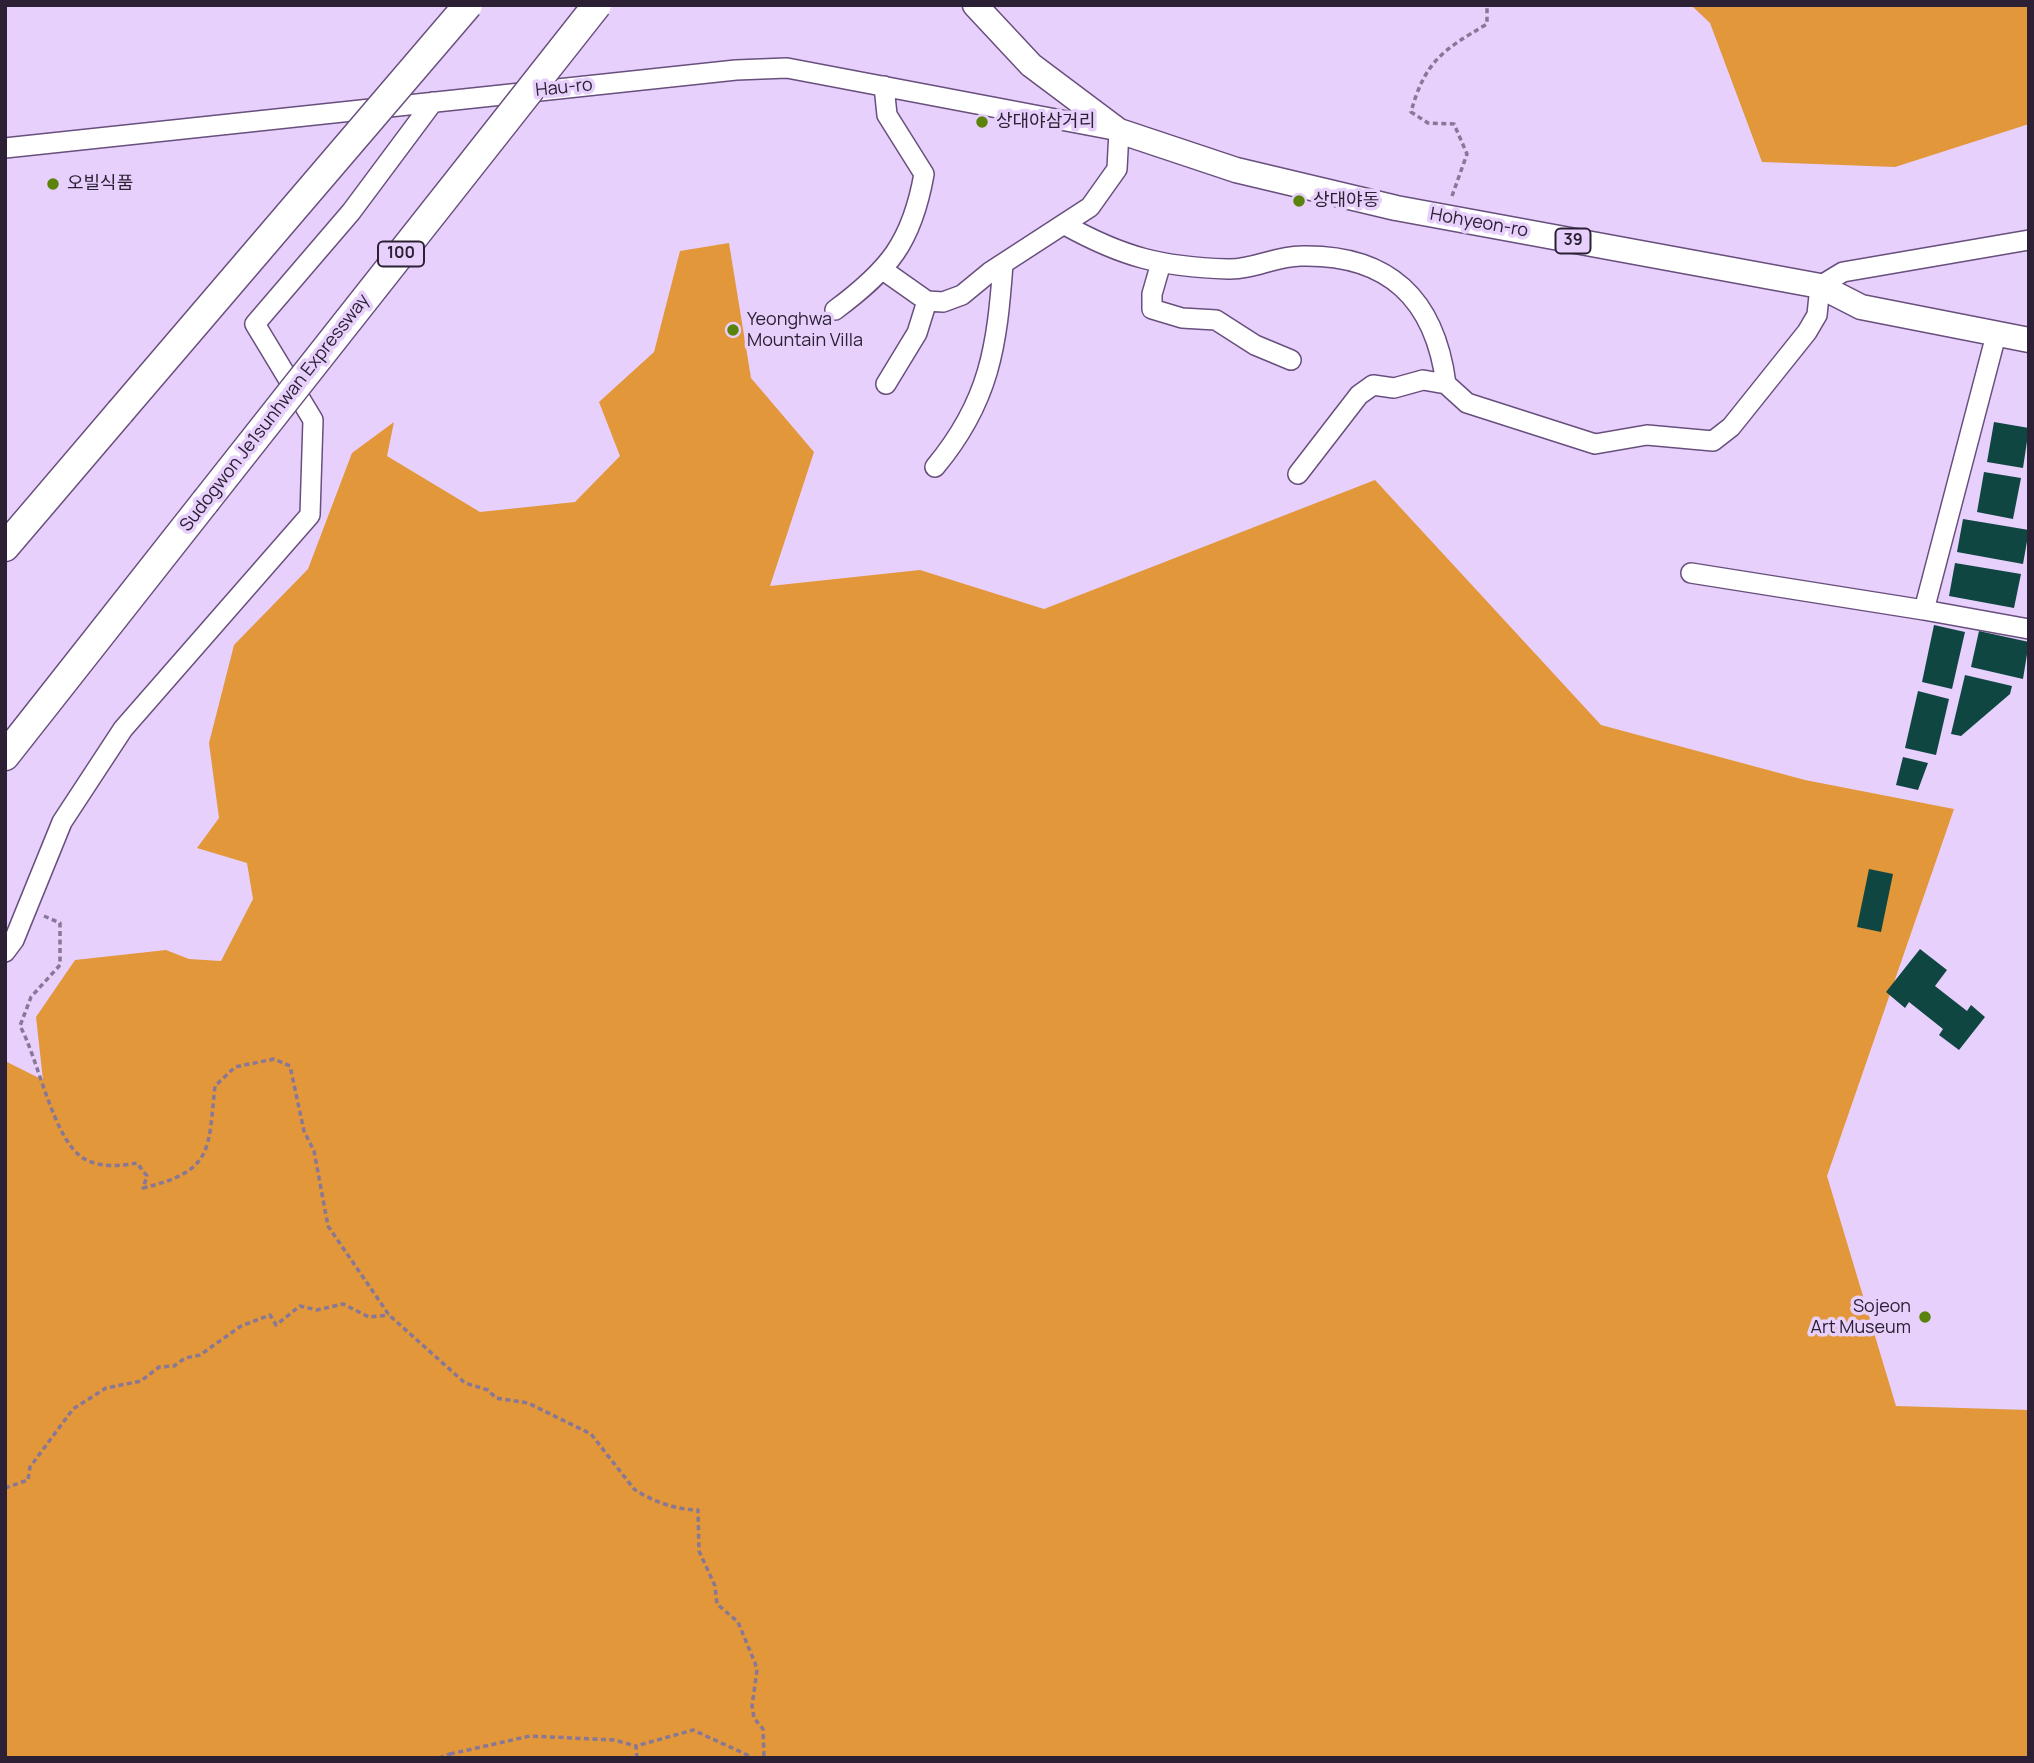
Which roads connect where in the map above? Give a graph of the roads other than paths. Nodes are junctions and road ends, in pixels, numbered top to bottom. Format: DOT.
graph roads {
  1 [pos="468,5"];
  2 [pos="597,5"];
  3 [pos="975,5"];
  4 [pos="884,86"];
  5 [pos="433,102"];
  6 [pos="1119,131"];
  7 [pos="5,148"];
  8 [pos="1065,225"];
  9 [pos="2029,240"];
  10 [pos="1161,263"];
  11 [pos="1003,264"];
  12 [pos="883,270"];
  13 [pos="1820,286"];
  14 [pos="927,301"];
  15 [pos="835,310"];
  16 [pos="1996,335"];
  17 [pos="2029,340"];
  18 [pos="1292,360"];
  19 [pos="886,384"];
  20 [pos="1446,384"];
  21 [pos="934,467"];
  22 [pos="1298,474"];
  23 [pos="5,547"];
  24 [pos="1691,573"];
  25 [pos="1924,610"];
  26 [pos="2029,629"];
  27 [pos="5,756"];
  28 [pos="5,952"];
  1 -- 23 [label="highway, bridge"];
  2 -- 27 [label="highway, Sudogwon Je1sunhwan Expressway / 100, bridge"];
  3 -- 6 [label="main road, Hohyeon-ro / 39"];
  4 -- 5 [label="street, Hau-ro"];
  4 -- 6 [label="street, Hau-ro"];
  4 -- 12 [label="street"];
  5 -- 7 [label="street, Hau-ro"];
  5 -- 28 [label="street"];
  6 -- 8 [label="street"];
  6 -- 13 [label="main road, Hohyeon-ro / 39"];
  8 -- 10 [label="street"];
  8 -- 11 [label="street"];
  9 -- 13 [label="street"];
  10 -- 18 [label="street"];
  10 -- 20 [label="street"];
  11 -- 14 [label="street"];
  11 -- 21 [label="street"];
  12 -- 14 [label="street"];
  12 -- 15 [label="street"];
  13 -- 16 [label="main road, Hohyeon-ro / 39"];
  13 -- 20 [label="street"];
  14 -- 19 [label="street"];
  16 -- 17 [label="main road, Hohyeon-ro / 39"];
  16 -- 25 [label="street"];
  20 -- 22 [label="street"];
  24 -- 25 [label="street"];
  25 -- 26 [label="street"];
}
